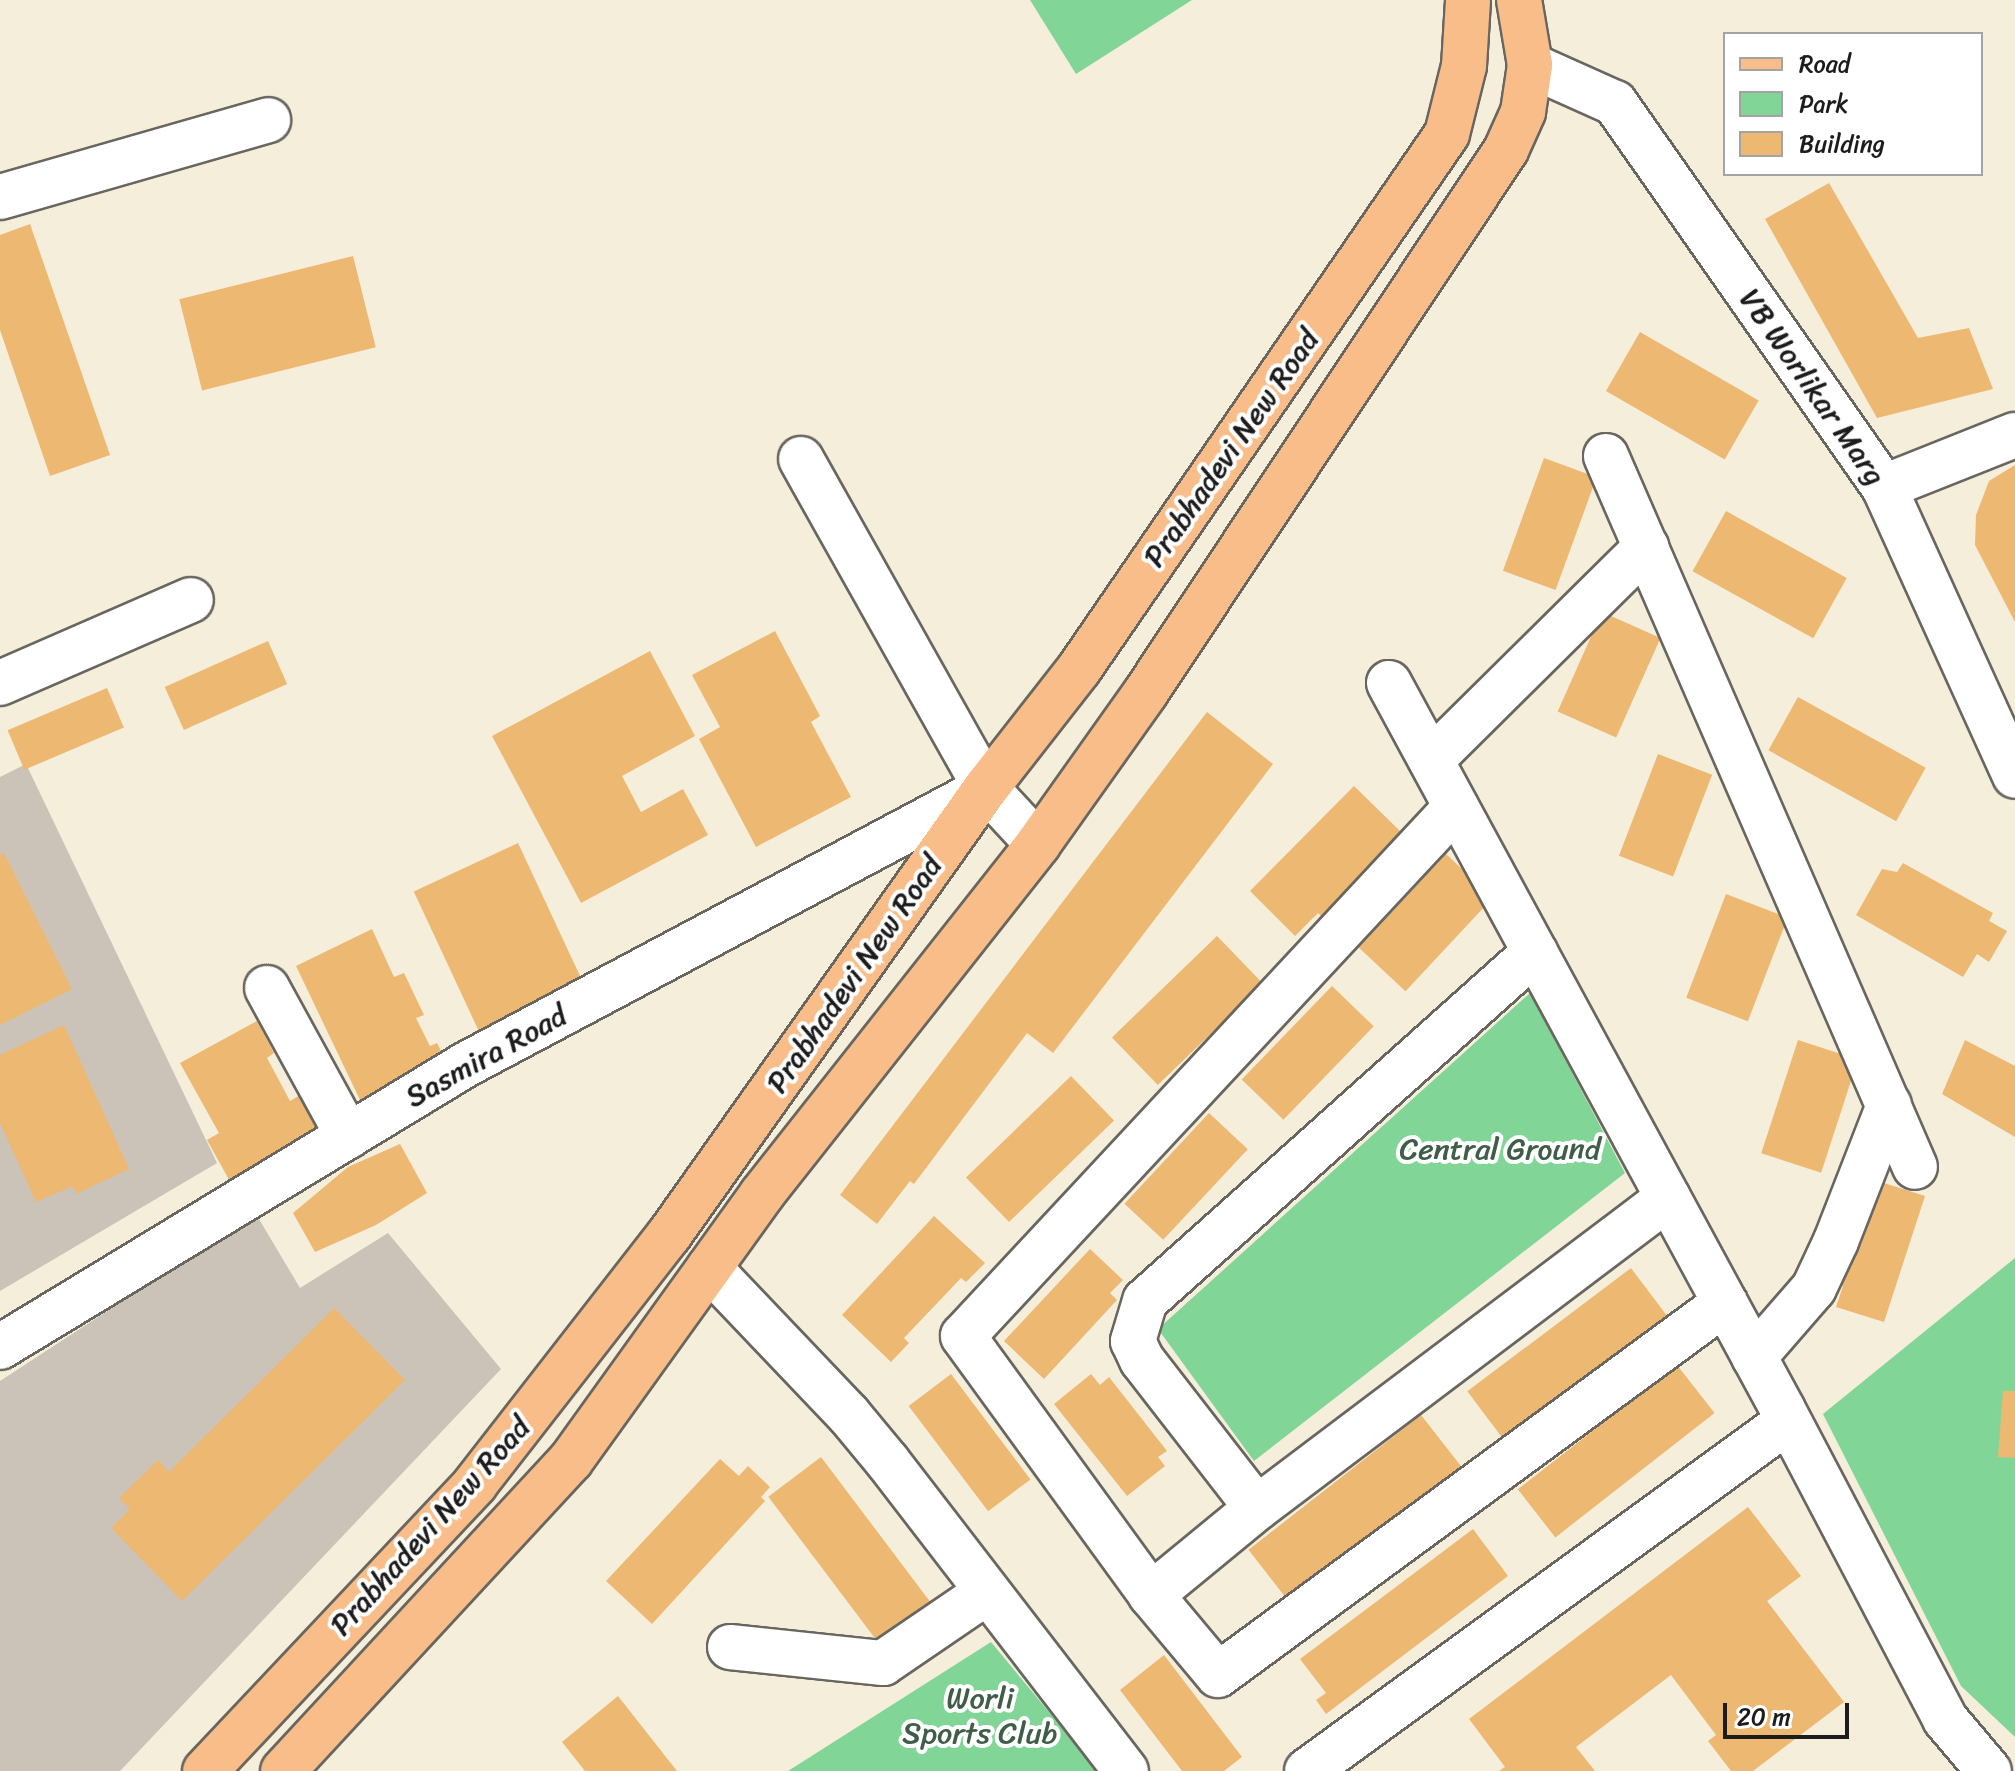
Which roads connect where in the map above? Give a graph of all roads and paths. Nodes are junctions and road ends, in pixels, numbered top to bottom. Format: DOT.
graph roads {
  1 [pos="1468,0"];
  2 [pos="1519,0"];
  3 [pos="1530,65"];
  4 [pos="268,120"];
  5 [pos="0,197"];
  6 [pos="2015,435"];
  7 [pos="1606,456"];
  8 [pos="801,459"];
  9 [pos="1884,487"];
  10 [pos="1646,547"];
  11 [pos="191,600"];
  12 [pos="0,683"];
  13 [pos="1389,683"];
  14 [pos="1431,760"];
  15 [pos="2015,776"];
  16 [pos="986,788"];
  17 [pos="1456,807"];
  18 [pos="1038,844"];
  19 [pos="1535,952"];
  20 [pos="267,988"];
  21 [pos="1889,1105"];
  22 [pos="348,1136"];
  23 [pos="1915,1167"];
  24 [pos="1668,1198"];
  25 [pos="709,1268"];
  26 [pos="1725,1303"];
  27 [pos="0,1347"];
  28 [pos="1754,1357"];
  29 [pos="1788,1421"];
  30 [pos="1257,1508"];
  31 [pos="987,1592"];
  32 [pos="1151,1595"];
  33 [pos="730,1647"];
  34 [pos="205,1771"];
  35 [pos="283,1771"];
  36 [pos="1126,1771"];
  37 [pos="1307,1771"];
  38 [pos="1989,1771"];
  1 -- 16 [label="main road, Prabhadevi New Road"];
  2 -- 3 [label="main road, Prabhadevi New Road"];
  3 -- 9 [label="street, VB Worlikar Marg"];
  3 -- 18 [label="main road, Prabhadevi New Road"];
  4 -- 5 [label="street"];
  6 -- 9 [label="street"];
  7 -- 10 [label="street"];
  8 -- 16 [label="street"];
  9 -- 15 [label="street, VB Worlikar Marg"];
  10 -- 14 [label="street"];
  10 -- 21 [label="street"];
  11 -- 12 [label="street"];
  13 -- 14 [label="street"];
  14 -- 17 [label="street"];
  16 -- 18 [label="street"];
  16 -- 22 [label="street, Sasmira Road"];
  16 -- 34 [label="main road, Prabhadevi New Road"];
  17 -- 19 [label="street"];
  17 -- 32 [label="street"];
  18 -- 25 [label="main road, Prabhadevi New Road"];
  19 -- 24 [label="street"];
  19 -- 30 [label="street"];
  20 -- 22 [label="street"];
  21 -- 23 [label="street"];
  21 -- 28 [label="street"];
  22 -- 27 [label="street, Sasmira Road"];
  24 -- 26 [label="street"];
  24 -- 30 [label="street"];
  25 -- 31 [label="street"];
  25 -- 35 [label="main road, Prabhadevi New Road"];
  26 -- 28 [label="street"];
  26 -- 32 [label="street"];
  28 -- 29 [label="street"];
  29 -- 37 [label="street"];
  29 -- 38 [label="street"];
  30 -- 32 [label="street"];
  31 -- 33 [label="street"];
  31 -- 36 [label="street"];
}
